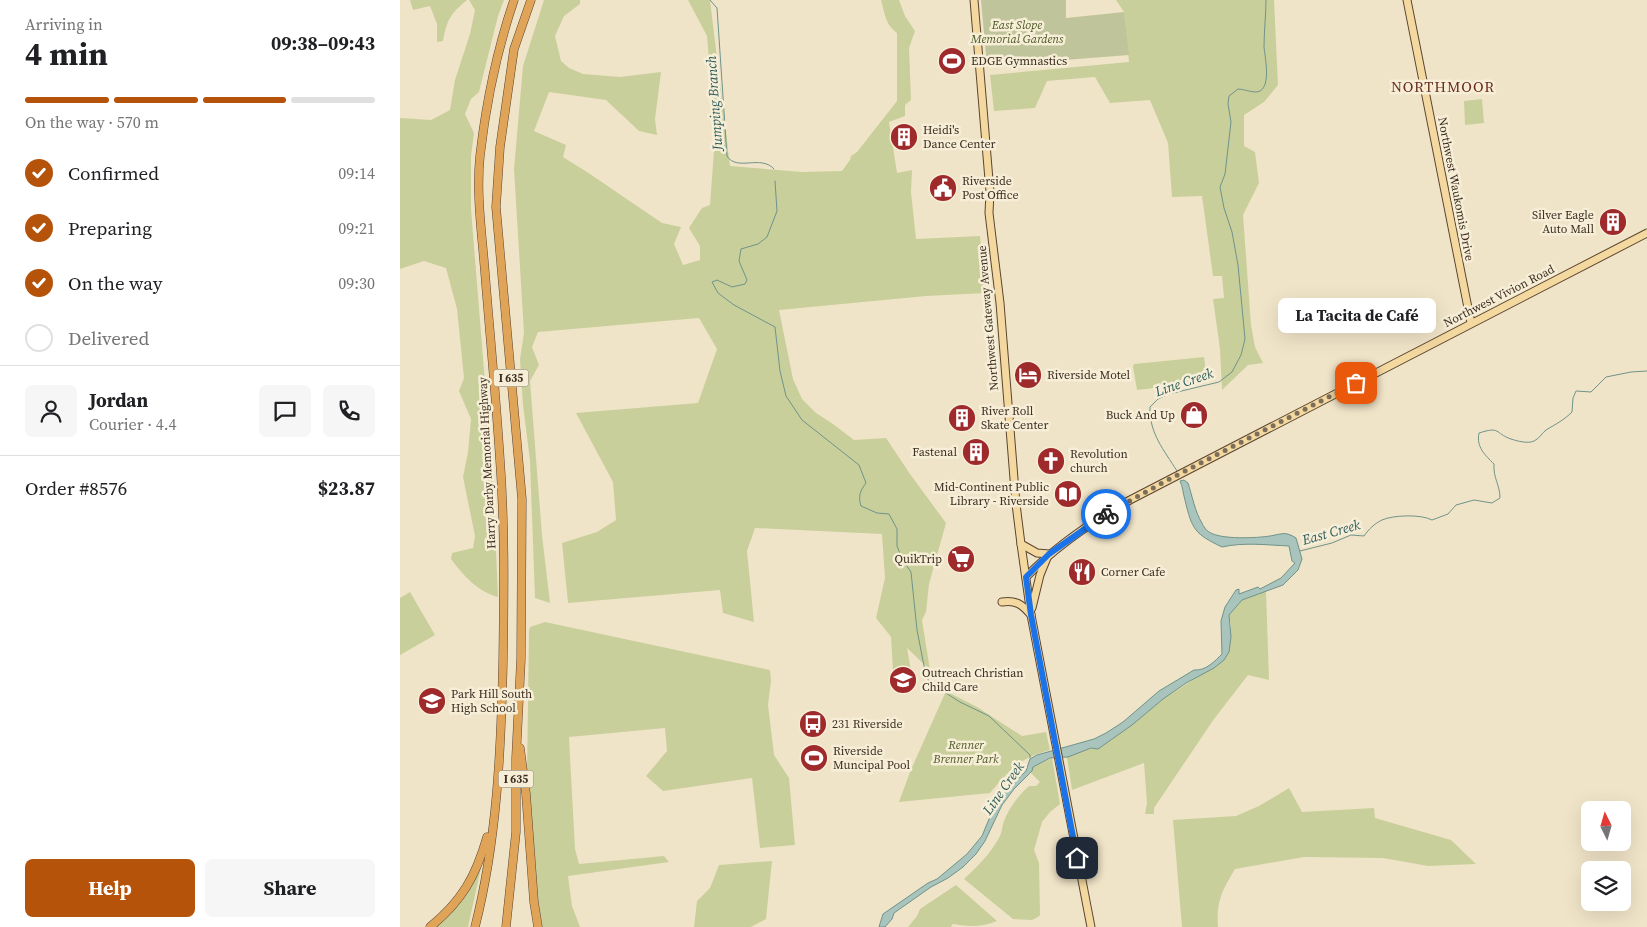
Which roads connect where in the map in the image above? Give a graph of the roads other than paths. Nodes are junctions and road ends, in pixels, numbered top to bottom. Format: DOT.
graph roads {
  1 [pos="514,0"];
  2 [pos="531,0"];
  3 [pos="974,0"];
  4 [pos="1407,0"];
  5 [pos="1647,233"];
  6 [pos="1471,323"];
  7 [pos="1021,544"];
  8 [pos="1049,554"];
  9 [pos="1026,577"];
  10 [pos="1002,602"];
  11 [pos="1031,615"];
  12 [pos="518,729"];
  13 [pos="494,822"];
  14 [pos="430,927"];
  15 [pos="475,927"];
  16 [pos="506,927"];
  17 [pos="538,927"];
  18 [pos="1091,927"];
  1 -- 13 [label="highway, Harry Darby Memorial Highway / I 635"];
  2 -- 12 [label="highway, I 635"];
  3 -- 7 [label="main road, Northwest Gateway Avenue"];
  4 -- 6 [label="main road, Northwest Waukomis Drive"];
  5 -- 6 [label="main road, Northwest Vivion Road"];
  6 -- 8 [label="main road, Northwest Vivion Road"];
  7 -- 8 [label="main road"];
  7 -- 9 [label="main road, Northwest Gateway Avenue"];
  8 -- 9 [label="main road, Northwest Vivion Road"];
  8 -- 11 [label="main road"];
  9 -- 11 [label="main road, Northwest Gateway Avenue"];
  10 -- 11 [label="main road"];
  11 -- 18 [label="main road, Northwest Gateway Avenue"];
  12 -- 16 [label="highway, I 635"];
  12 -- 17 [label="highway"];
  13 -- 14 [label="highway"];
  13 -- 15 [label="highway, Harry Darby Memorial Highway / I 635"];
}
